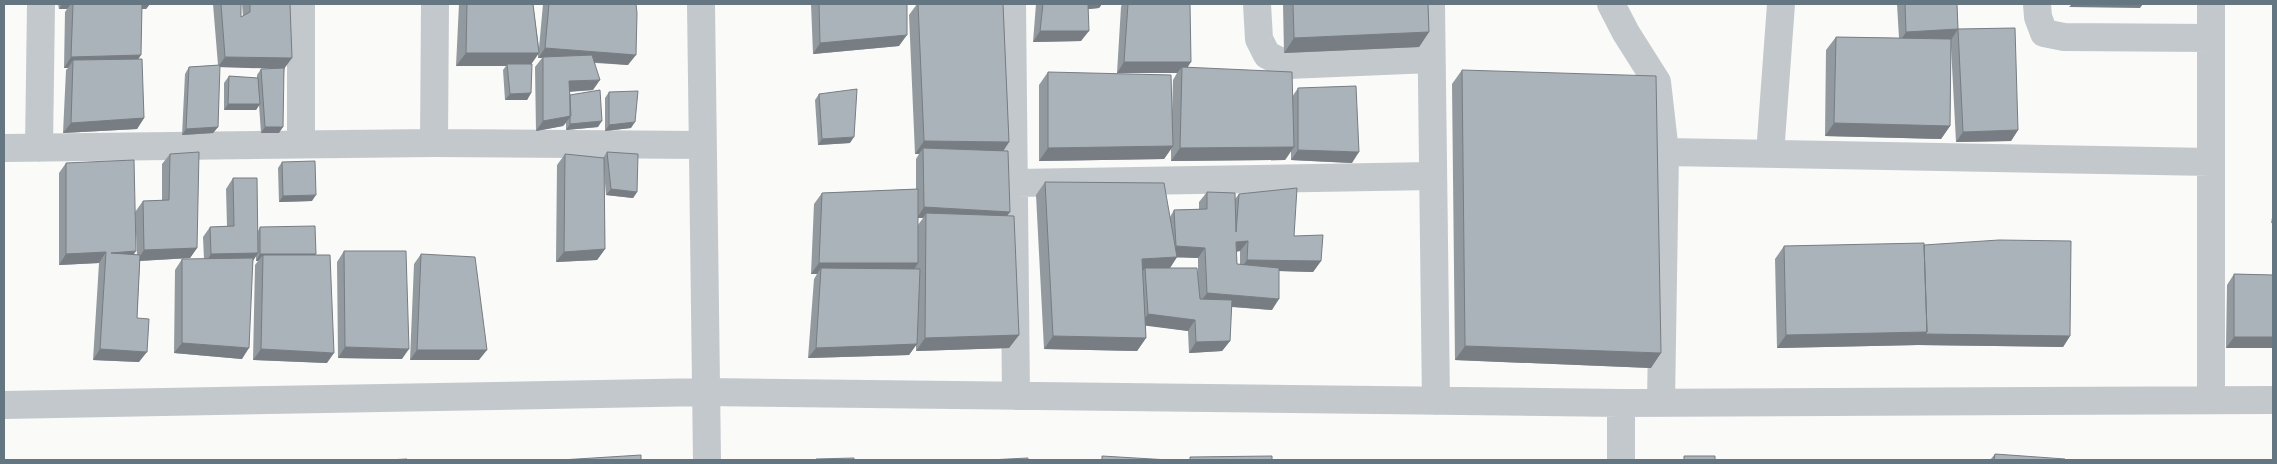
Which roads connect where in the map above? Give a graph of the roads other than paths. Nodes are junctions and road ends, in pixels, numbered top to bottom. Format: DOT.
graph roads {
  1 [pos="41,4"];
  2 [pos="301,4"];
  3 [pos="436,4"];
  4 [pos="701,4"];
  5 [pos="1012,4"];
  6 [pos="1257,4"];
  7 [pos="1431,4"];
  8 [pos="1611,4"];
  9 [pos="1781,4"];
  10 [pos="2037,4"];
  11 [pos="2211,4"];
  12 [pos="2211,38"];
  13 [pos="1432,58"];
  14 [pos="434,143"];
  15 [pos="301,144"];
  16 [pos="701,145"];
  17 [pos="4,148"];
  18 [pos="39,148"];
  19 [pos="1665,152"];
  20 [pos="1770,154"];
  21 [pos="2210,162"];
  22 [pos="1433,176"];
  23 [pos="1014,183"];
  24 [pos="706,392"];
  25 [pos="1016,396"];
  26 [pos="2211,400"];
  27 [pos="2273,400"];
  28 [pos="1436,401"];
  29 [pos="1621,403"];
  30 [pos="1661,403"];
  31 [pos="4,405"];
  32 [pos="707,460"];
  33 [pos="1621,460"];
  1 -- 18 [label="street"];
  2 -- 15 [label="street"];
  3 -- 14 [label="street"];
  4 -- 16 [label="street"];
  5 -- 23 [label="street"];
  6 -- 13 [label="street"];
  7 -- 13 [label="street"];
  8 -- 19 [label="street"];
  9 -- 20 [label="street"];
  10 -- 12 [label="street"];
  11 -- 12 [label="street"];
  12 -- 21 [label="street"];
  13 -- 22 [label="street"];
  14 -- 15 [label="street"];
  14 -- 16 [label="street"];
  15 -- 18 [label="street"];
  16 -- 24 [label="street"];
  17 -- 18 [label="street"];
  19 -- 20 [label="street"];
  19 -- 30 [label="street"];
  20 -- 21 [label="street"];
  21 -- 26 [label="street"];
  22 -- 23 [label="street"];
  22 -- 28 [label="street"];
  23 -- 25 [label="street"];
  24 -- 25 [label="street"];
  24 -- 31 [label="street"];
  24 -- 32 [label="street"];
  25 -- 28 [label="street"];
  26 -- 27 [label="street"];
  26 -- 30 [label="street"];
  28 -- 29 [label="street"];
  29 -- 30 [label="street"];
  29 -- 33 [label="street"];
}
